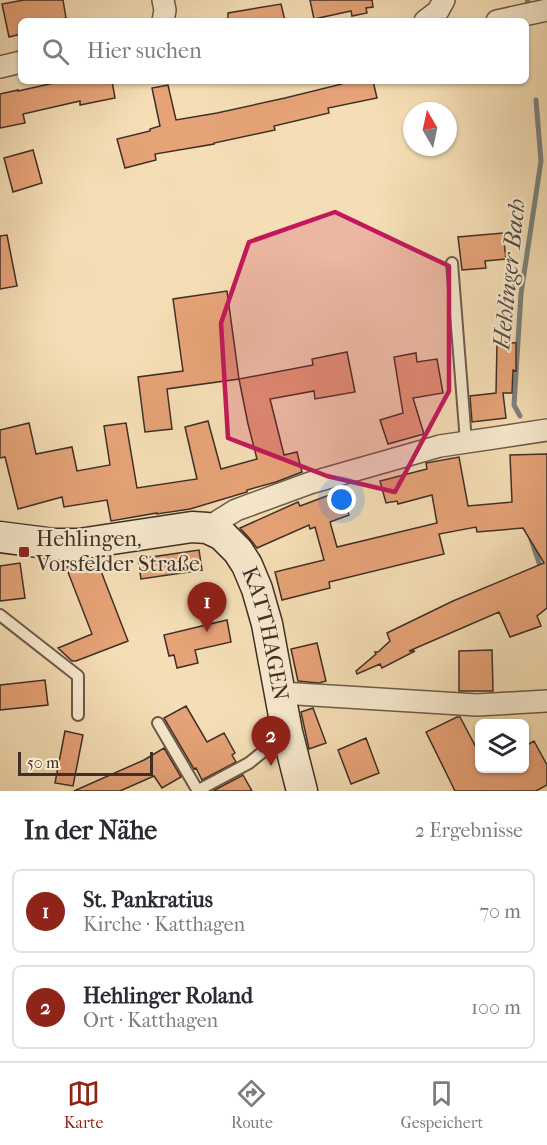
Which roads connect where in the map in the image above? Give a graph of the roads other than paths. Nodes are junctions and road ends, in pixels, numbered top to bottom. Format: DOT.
graph roads {
  1 [pos="163,0"];
  2 [pos="547,10"];
  3 [pos="164,18"];
  4 [pos="511,18"];
  5 [pos="18,63"];
  6 [pos="0,67"];
  7 [pos="452,262"];
  8 [pos="547,430"];
  9 [pos="466,442"];
  10 [pos="207,528"];
  11 [pos="0,537"];
  12 [pos="0,615"];
  13 [pos="280,693"];
  14 [pos="547,701"];
  15 [pos="78,715"];
  16 [pos="158,723"];
  17 [pos="287,732"];
  18 [pos="199,790"];
  19 [pos="302,791"];
  1 -- 3 [label="street"];
  2 -- 4 [label="street"];
  5 -- 6 [label="street"];
  7 -- 9 [label="lane"];
  8 -- 9 [label="street"];
  9 -- 10 [label="street"];
  10 -- 11 [label="main road"];
  10 -- 13 [label="main road, KATTHAGEN"];
  12 -- 15 [label="lane"];
  13 -- 14 [label="street"];
  13 -- 17 [label="main road, KATTHAGEN"];
  16 -- 18 [label="lane"];
  17 -- 18 [label="lane"];
  17 -- 19 [label="main road, KATTHAGEN"];
}
